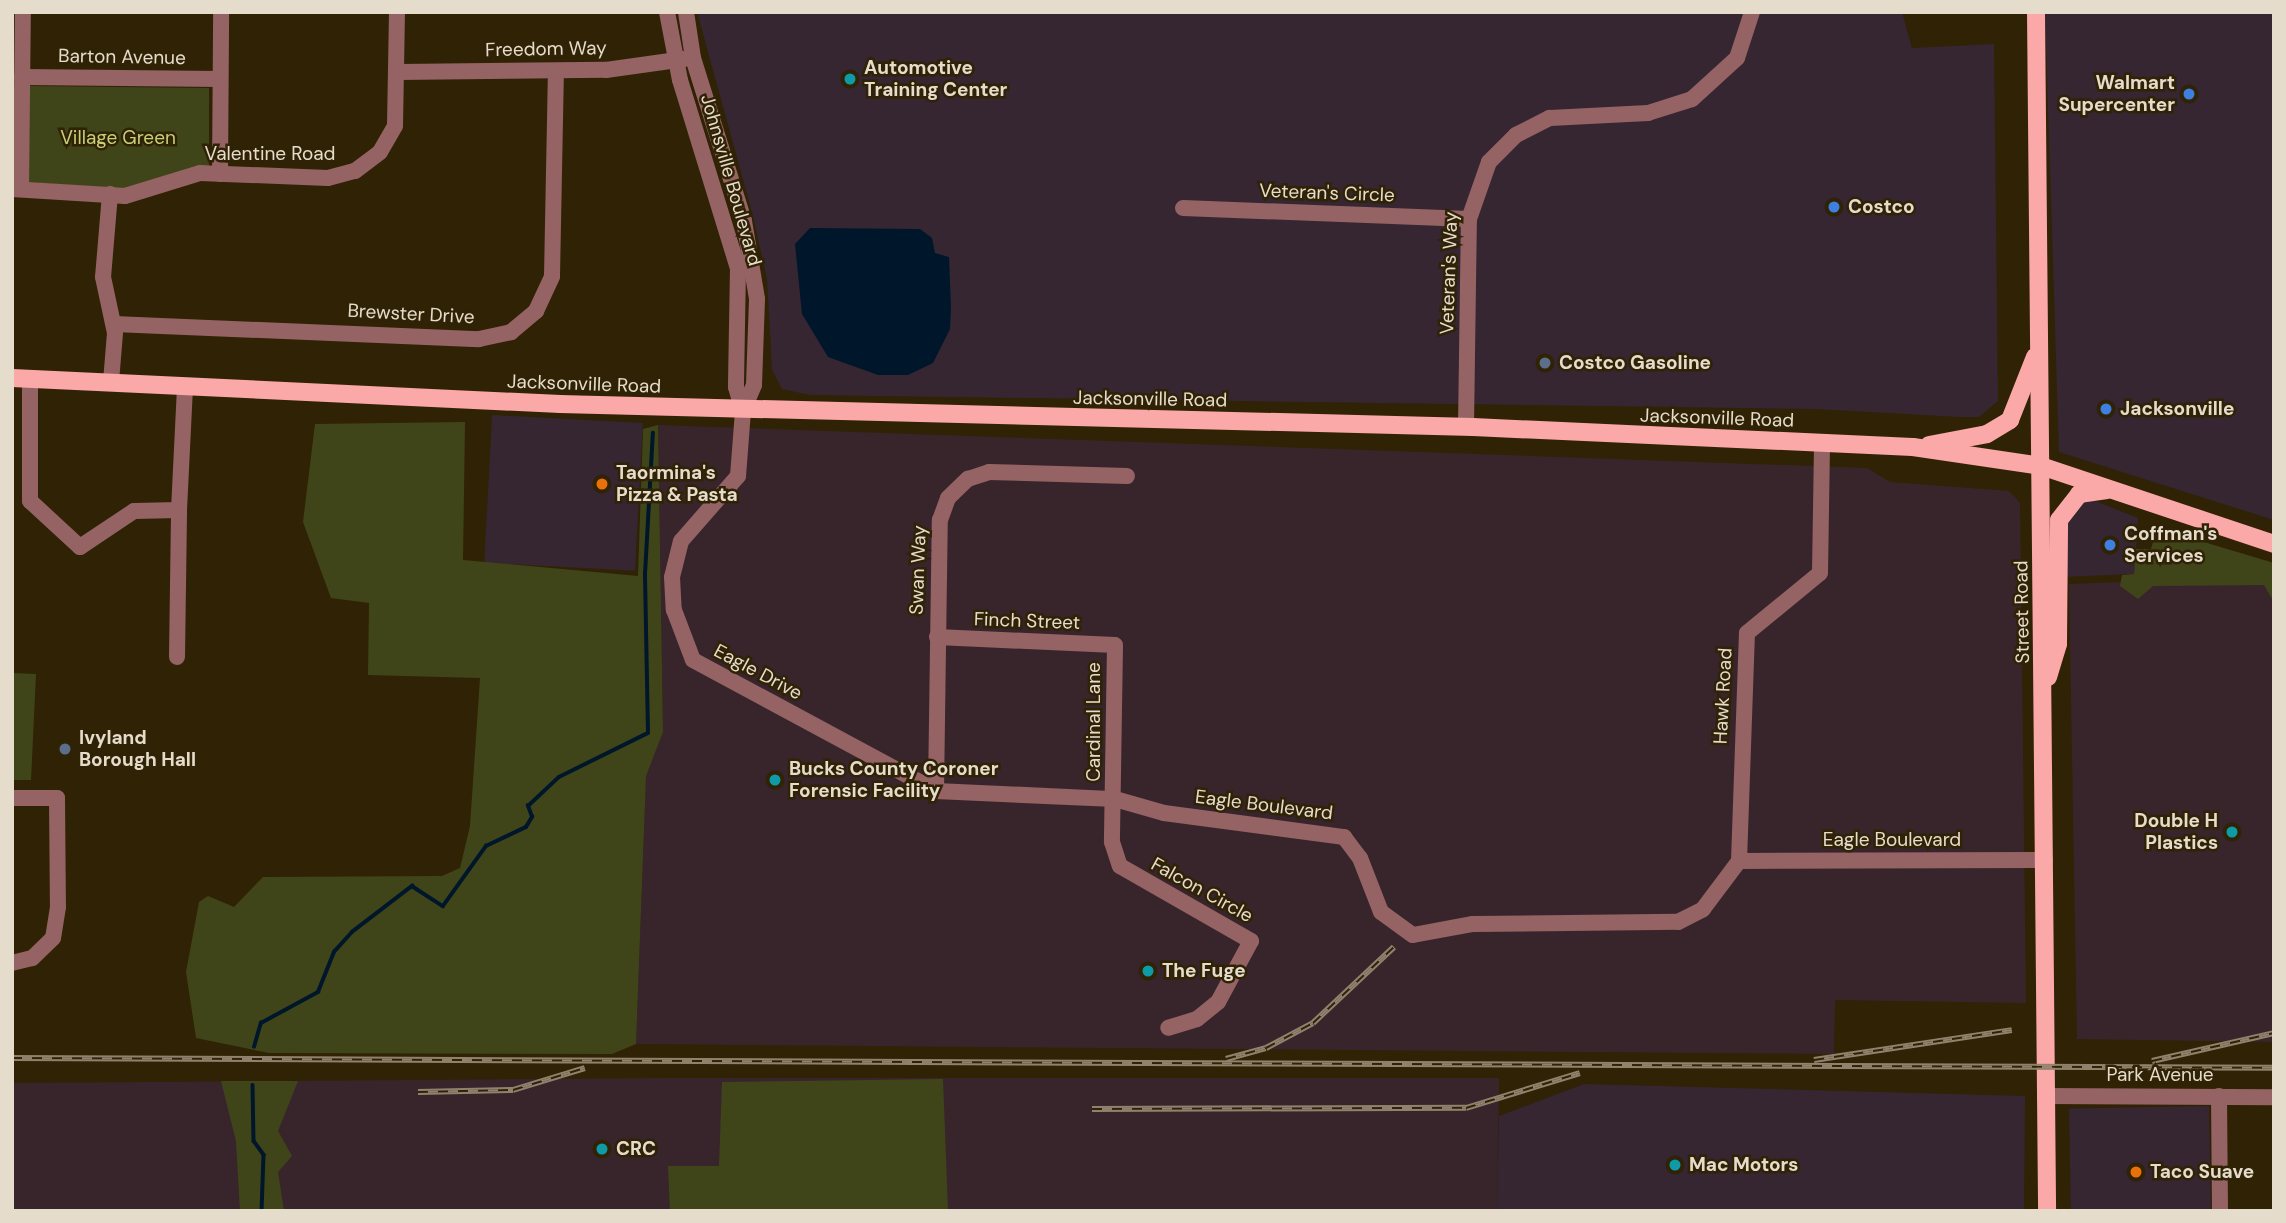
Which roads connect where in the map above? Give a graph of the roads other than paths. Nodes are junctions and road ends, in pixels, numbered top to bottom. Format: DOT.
graph roads {
  1 [pos="23,12"];
  2 [pos="221,12"];
  3 [pos="397,12"];
  4 [pos="667,12"];
  5 [pos="686,12"];
  6 [pos="1752,12"];
  7 [pos="2036,12"];
  8 [pos="693,58"];
  9 [pos="675,60"];
  10 [pos="556,71"];
  11 [pos="399,72"];
  12 [pos="22,77"];
  13 [pos="220,79"];
  14 [pos="220,174"];
  15 [pos="17,189"];
  16 [pos="110,194"];
  17 [pos="1183,208"];
  18 [pos="1469,219"];
  19 [pos="114,324"];
  20 [pos="2040,344"];
  21 [pos="21,379"];
  22 [pos="111,383"];
  23 [pos="184,387"];
  24 [pos="743,411"];
  25 [pos="1466,427"];
  26 [pos="1822,442"];
  27 [pos="1913,447"];
  28 [pos="2041,466"];
  29 [pos="1127,476"];
  30 [pos="2110,489"];
  31 [pos="179,510"];
  32 [pos="2274,544"];
  33 [pos="937,637"];
  34 [pos="1115,645"];
  35 [pos="177,657"];
  36 [pos="2044,691"];
  37 [pos="936,791"];
  38 [pos="12,798"];
  39 [pos="1115,799"];
  40 [pos="2045,860"];
  41 [pos="1739,862"];
  42 [pos="12,963"];
  43 [pos="1168,1028"];
  44 [pos="2045,1096"];
  45 [pos="2219,1096"];
  46 [pos="2274,1097"];
  47 [pos="2047,1211"];
  48 [pos="2220,1211"];
  1 -- 12 [label="street"];
  2 -- 13 [label="street"];
  3 -- 11 [label="street, Valentine Road"];
  4 -- 9 [label="street, Johnsville Boulevard"];
  5 -- 8 [label="street, Johnsville Boulevard"];
  6 -- 18 [label="street, Veteran's Way"];
  7 -- 20 [label="main road, Street Road"];
  8 -- 9 [label="street, Freedom Way"];
  8 -- 24 [label="street, Johnsville Boulevard"];
  9 -- 10 [label="street, Freedom Way"];
  9 -- 24 [label="street, Johnsville Boulevard"];
  10 -- 11 [label="street, Freedom Way"];
  10 -- 19 [label="street, Brewster Drive"];
  11 -- 14 [label="street, Valentine Road"];
  12 -- 13 [label="street, Barton Avenue"];
  12 -- 15 [label="street"];
  13 -- 14 [label="street"];
  14 -- 16 [label="street, Valentine Road"];
  15 -- 16 [label="street, Valentine Road"];
  16 -- 19 [label="street"];
  17 -- 18 [label="street, Veteran's Circle"];
  18 -- 25 [label="street, Veteran's Way"];
  19 -- 22 [label="street"];
  20 -- 27 [label="main road"];
  20 -- 28 [label="main road, Street Road"];
  21 -- 22 [label="main road, Jacksonville Road"];
  21 -- 31 [label="street"];
  22 -- 23 [label="main road, Jacksonville Road"];
  23 -- 24 [label="main road, Jacksonville Road"];
  23 -- 31 [label="street"];
  24 -- 25 [label="main road, Jacksonville Road"];
  24 -- 37 [label="street, Eagle Drive"];
  25 -- 26 [label="main road, Jacksonville Road"];
  26 -- 27 [label="main road, Jacksonville Road"];
  26 -- 41 [label="street, Hawk Road"];
  27 -- 28 [label="main road, Jacksonville Road"];
  28 -- 30 [label="main road, Jacksonville Road"];
  28 -- 36 [label="main road, Street Road"];
  29 -- 33 [label="street, Swan Way"];
  30 -- 32 [label="main road, Jacksonville Road"];
  30 -- 36 [label="main road"];
  31 -- 35 [label="street"];
  33 -- 34 [label="street, Finch Street"];
  33 -- 37 [label="street, Swan Way"];
  34 -- 39 [label="street, Cardinal Lane"];
  36 -- 40 [label="main road, Street Road"];
  37 -- 39 [label="street, Eagle Boulevard"];
  38 -- 42 [label="street"];
  39 -- 41 [label="street, Eagle Boulevard"];
  39 -- 43 [label="street, Falcon Circle"];
  40 -- 41 [label="street, Eagle Boulevard"];
  40 -- 44 [label="main road, Street Road"];
  44 -- 45 [label="street, Park Avenue"];
  44 -- 47 [label="main road, Street Road"];
  45 -- 46 [label="street, Park Avenue"];
  45 -- 48 [label="street"];
}
